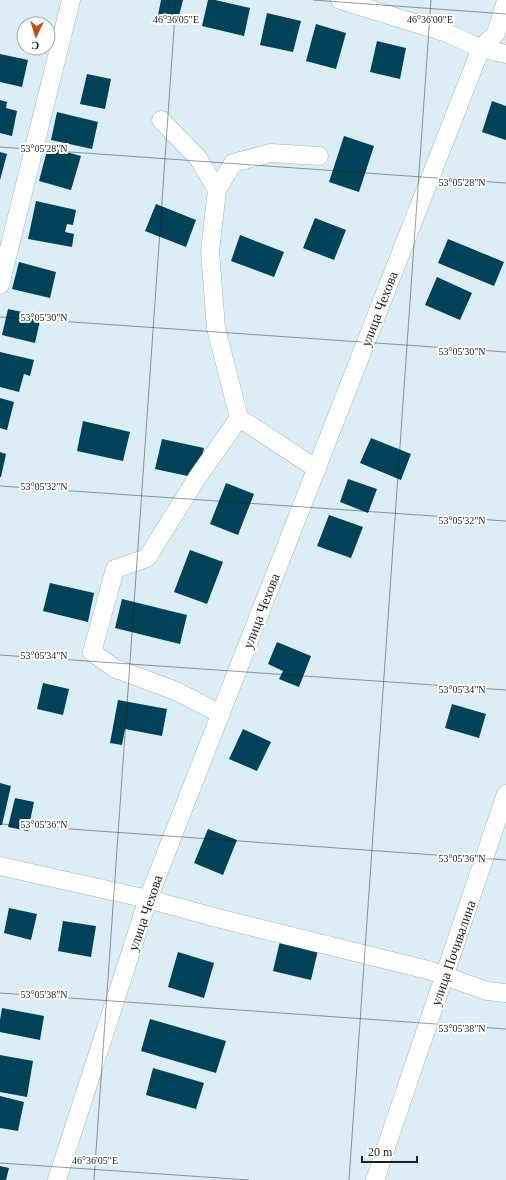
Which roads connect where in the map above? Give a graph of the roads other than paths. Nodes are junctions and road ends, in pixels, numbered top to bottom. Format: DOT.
graph roads {
  1 [pos="70,0"];
  2 [pos="340,0"];
  3 [pos="506,1"];
  4 [pos="481,48"];
  5 [pos="506,54"];
  6 [pos="161,120"];
  7 [pos="319,156"];
  8 [pos="217,190"];
  9 [pos="0,285"];
  10 [pos="239,418"];
  11 [pos="317,469"];
  12 [pos="221,714"];
  13 [pos="506,794"];
  14 [pos="0,866"];
  15 [pos="148,899"];
  16 [pos="445,976"];
  17 [pos="506,993"];
  18 [pos="57,1180"];
  19 [pos="376,1180"];
  1 -- 9 [label="street"];
  2 -- 4 [label="street"];
  3 -- 4 [label="street"];
  4 -- 5 [label="street"];
  4 -- 11 [label="street, улица Чехова"];
  6 -- 8 [label="street"];
  7 -- 8 [label="street"];
  8 -- 10 [label="street"];
  10 -- 11 [label="street"];
  10 -- 12 [label="street"];
  11 -- 12 [label="street, улица Чехова"];
  12 -- 15 [label="street, улица Чехова"];
  13 -- 16 [label="street, улица Почивалина"];
  14 -- 15 [label="street"];
  15 -- 16 [label="street"];
  15 -- 18 [label="street, улица Чехова"];
  16 -- 17 [label="street"];
  16 -- 19 [label="street, улица Почивалина"];
}
